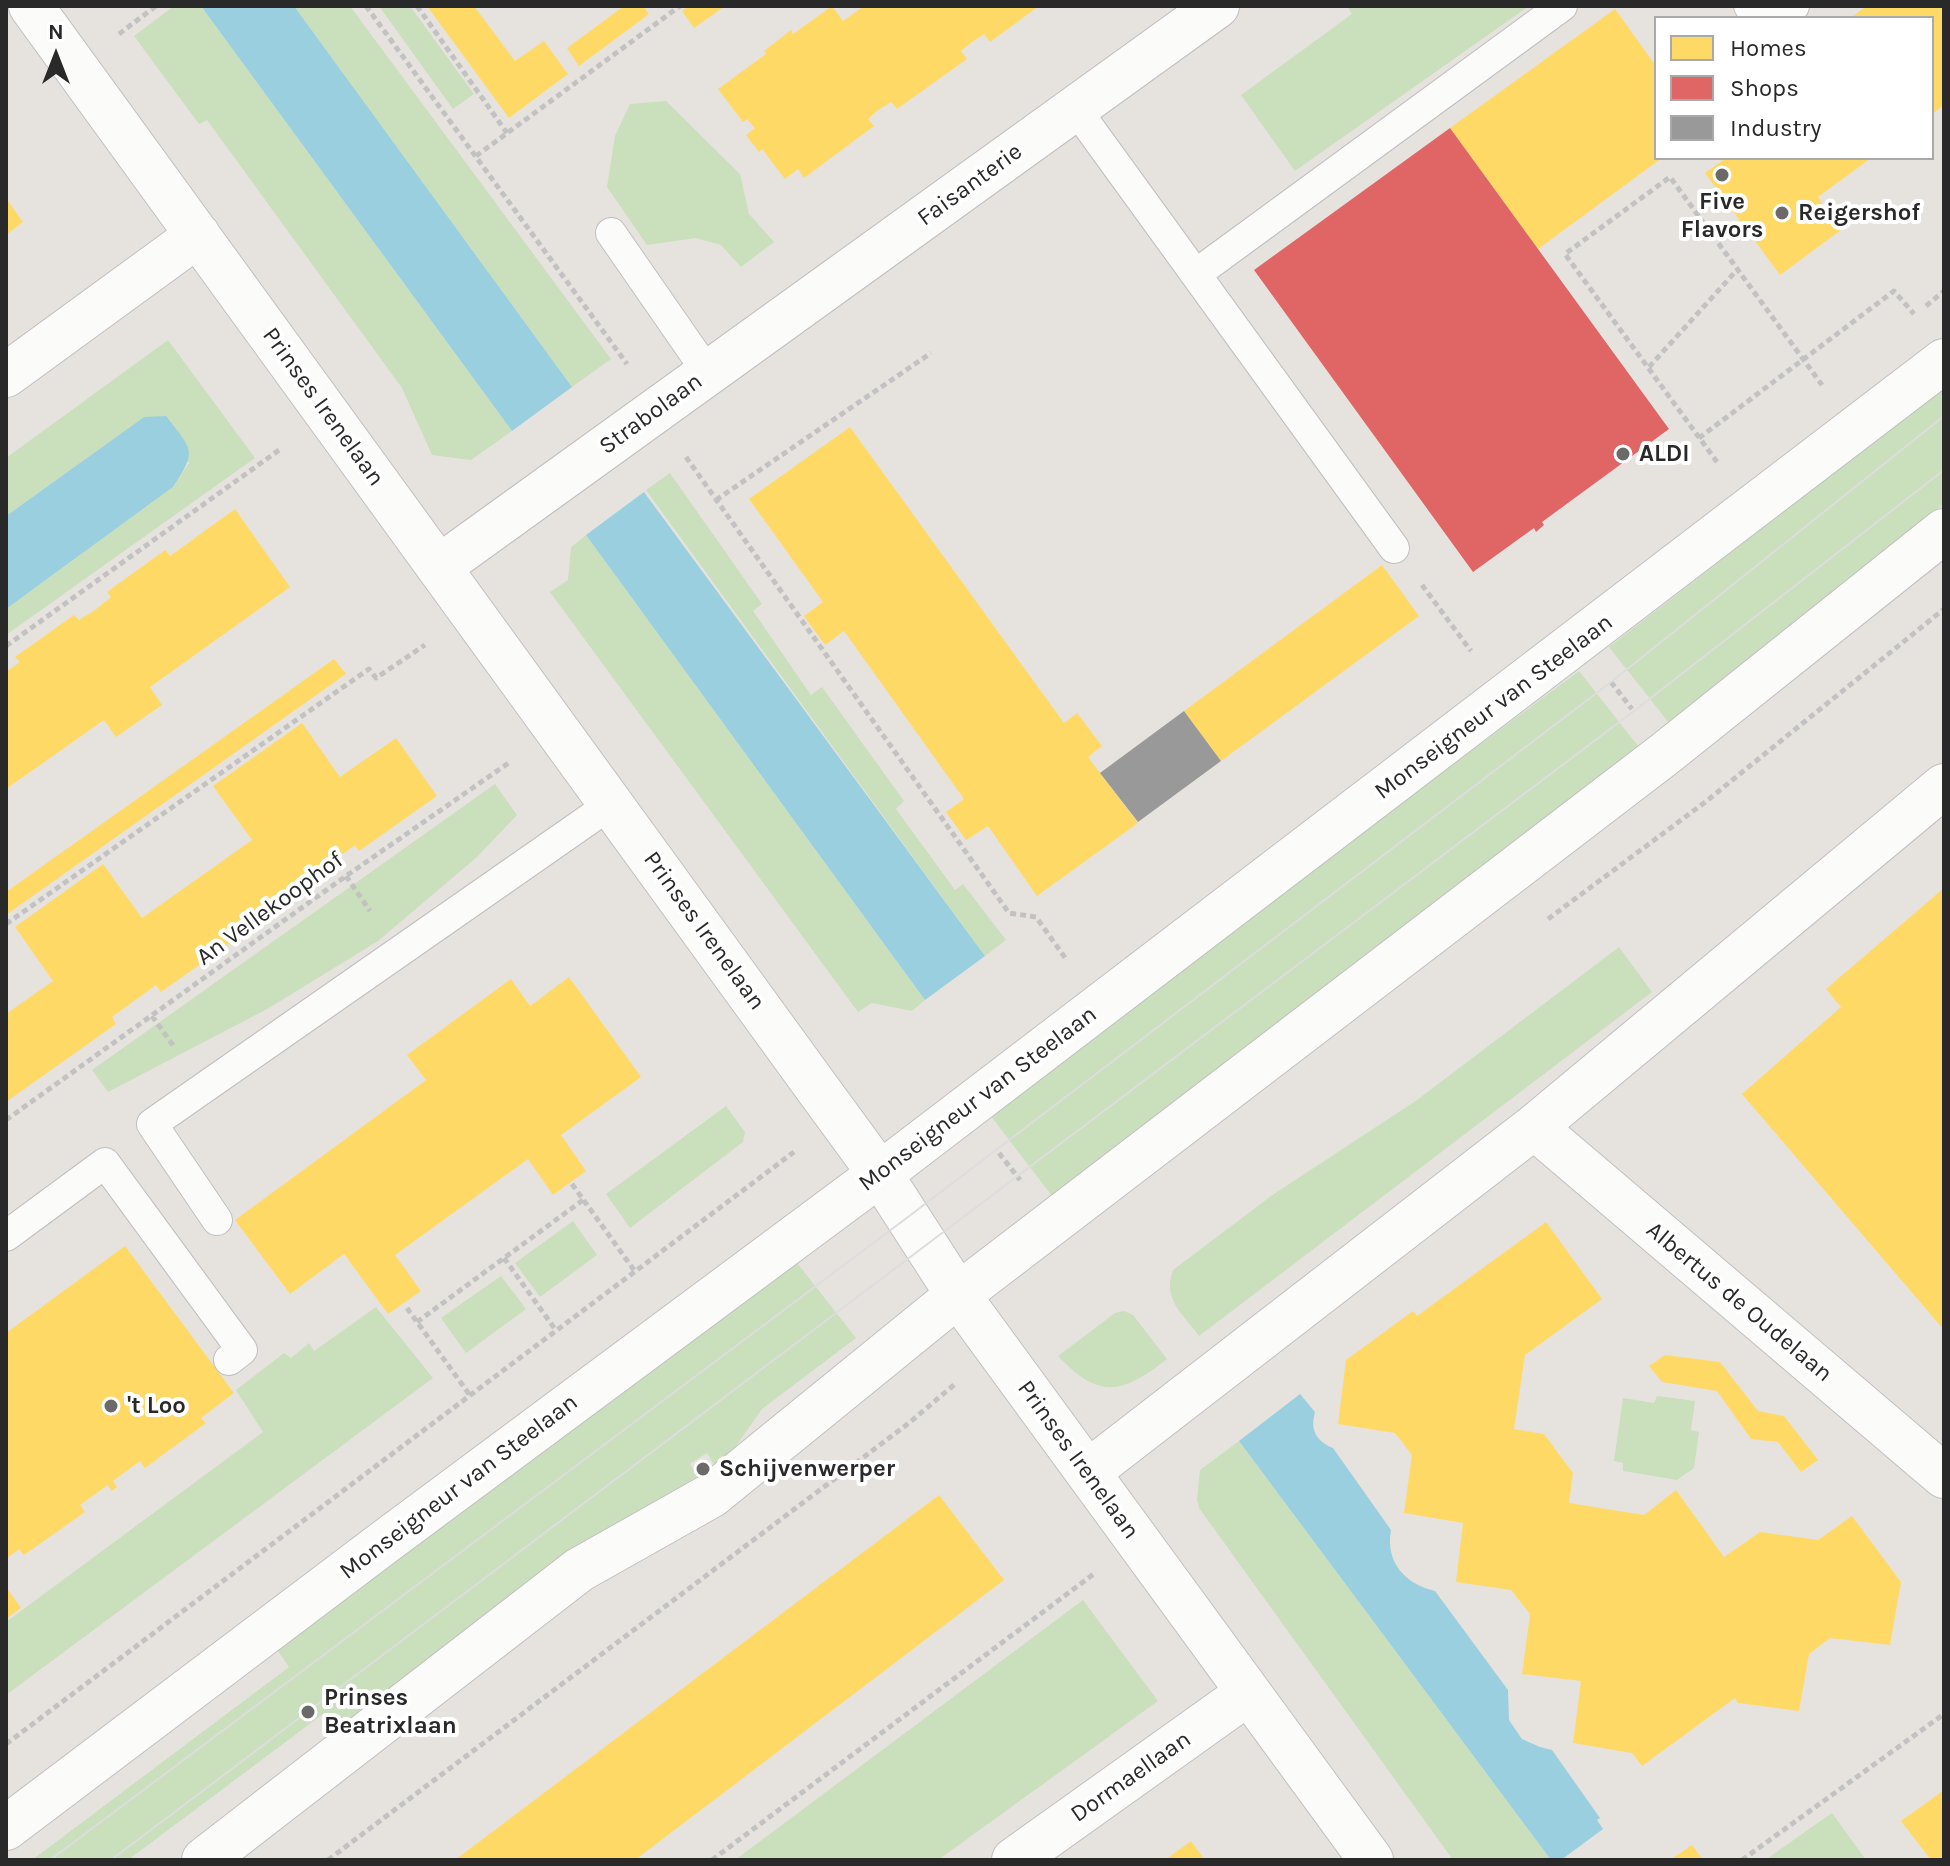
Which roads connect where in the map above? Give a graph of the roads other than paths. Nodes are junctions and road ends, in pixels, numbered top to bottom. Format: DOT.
graph roads {
  1 [pos="31,6"];
  2 [pos="1217,6"];
  3 [pos="1562,6"];
  4 [pos="1075,108"];
  5 [pos="611,233"];
  6 [pos="198,235"];
  7 [pos="864,261"];
  8 [pos="1196,274"];
  9 [pos="1944,361"];
  10 [pos="708,373"];
  11 [pos="6,375"];
  12 [pos="1944,531"];
  13 [pos="1394,548"];
  14 [pos="439,567"];
  15 [pos="1944,786"];
  16 [pos="611,804"];
  17 [pos="1534,1127"];
  18 [pos="880,1174"];
  19 [pos="217,1220"];
  20 [pos="6,1236"];
  21 [pos="958,1295"];
  22 [pos="229,1360"];
  23 [pos="1088,1472"];
  24 [pos="1944,1476"];
  25 [pos="1248,1693"];
  26 [pos="6,1828"];
  27 [pos="204,1860"];
  28 [pos="1014,1860"];
  29 [pos="1371,1860"];
  1 -- 6 [label="street, Prinses Irenelaan"];
  2 -- 4 [label="street"];
  3 -- 8 [label="lane"];
  4 -- 7 [label="street, Faisanterie"];
  4 -- 8 [label="lane"];
  5 -- 10 [label="lane"];
  6 -- 11 [label="street"];
  6 -- 14 [label="street, Prinses Irenelaan"];
  7 -- 10 [label="street, Strabolaan"];
  8 -- 13 [label="lane"];
  9 -- 18 [label="street, Monseigneur van Steelaan"];
  10 -- 14 [label="street, Strabolaan"];
  12 -- 21 [label="street"];
  14 -- 16 [label="street, Prinses Irenelaan"];
  15 -- 17 [label="street"];
  16 -- 18 [label="street, Prinses Irenelaan"];
  16 -- 19 [label="lane"];
  17 -- 23 [label="street"];
  17 -- 24 [label="street, Albertus de Oudelaan"];
  18 -- 21 [label="street, Prinses Irenelaan"];
  18 -- 26 [label="street, Monseigneur van Steelaan"];
  20 -- 22 [label="lane"];
  21 -- 23 [label="street, Prinses Irenelaan"];
  21 -- 27 [label="street"];
  23 -- 25 [label="street, Prinses Irenelaan"];
  25 -- 28 [label="street, Dormaellaan"];
  25 -- 29 [label="street, Prinses Irenelaan"];
}
